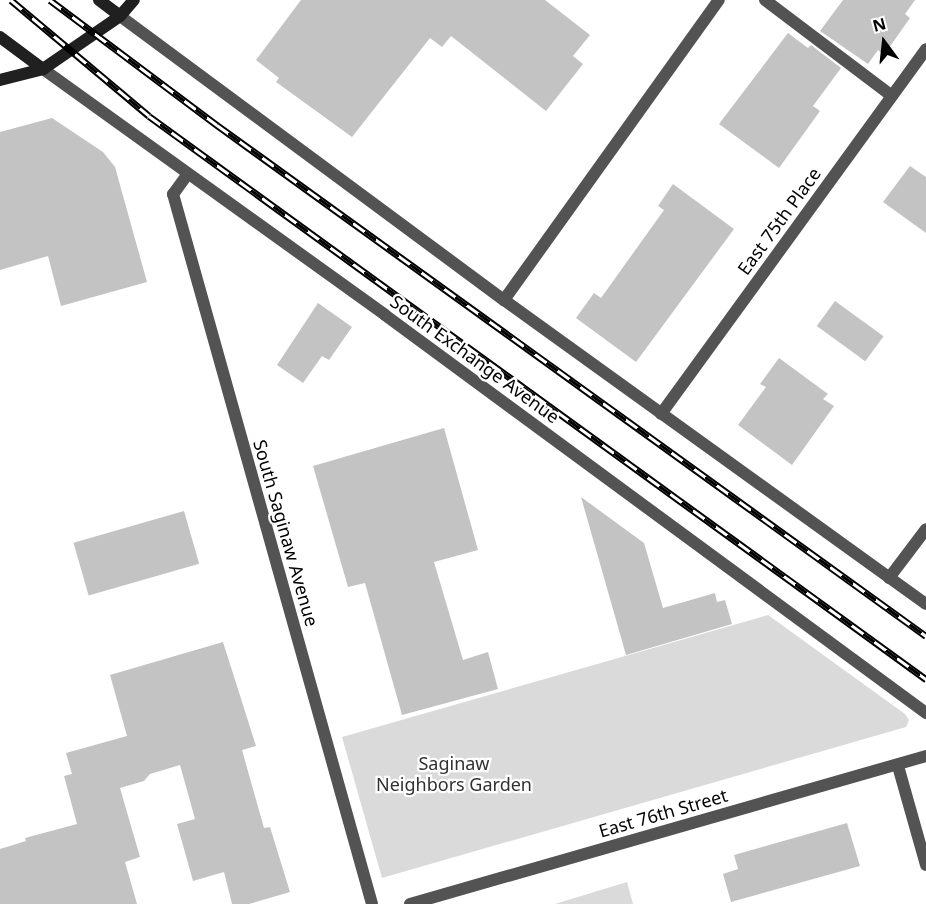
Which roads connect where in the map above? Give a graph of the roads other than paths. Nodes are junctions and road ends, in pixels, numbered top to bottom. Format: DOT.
graph roads {
  1 [pos="99,0"];
  2 [pos="134,0"];
  3 [pos="719,0"];
  4 [pos="765,0"];
  5 [pos="120,16"];
  6 [pos="0,37"];
  7 [pos="926,49"];
  8 [pos="43,69"];
  9 [pos="0,80"];
  10 [pos="892,96"];
  11 [pos="187,175"];
  12 [pos="504,300"];
  13 [pos="661,414"];
  14 [pos="926,530"];
  15 [pos="889,578"];
  16 [pos="926,604"];
  17 [pos="926,713"];
  18 [pos="926,756"];
  19 [pos="898,766"];
  20 [pos="926,865"];
  21 [pos="372,904"];
  22 [pos="410,904"];
  1 -- 5 [label="main road"];
  2 -- 5 [label="main road"];
  3 -- 12 [label="street"];
  4 -- 10 [label="street"];
  5 -- 8 [label="main road"];
  5 -- 12 [label="street"];
  6 -- 8 [label="main road, South Exchange Avenue"];
  7 -- 10 [label="street, East 75th Place"];
  8 -- 9 [label="main road"];
  8 -- 11 [label="street, South Exchange Avenue"];
  10 -- 13 [label="street, East 75th Place"];
  11 -- 17 [label="street, South Exchange Avenue"];
  11 -- 21 [label="street, South Saginaw Avenue"];
  12 -- 13 [label="street"];
  13 -- 15 [label="street"];
  14 -- 15 [label="street"];
  15 -- 16 [label="street"];
  18 -- 19 [label="street, East 76th Street"];
  19 -- 20 [label="street"];
  19 -- 22 [label="street, East 76th Street"];
}
